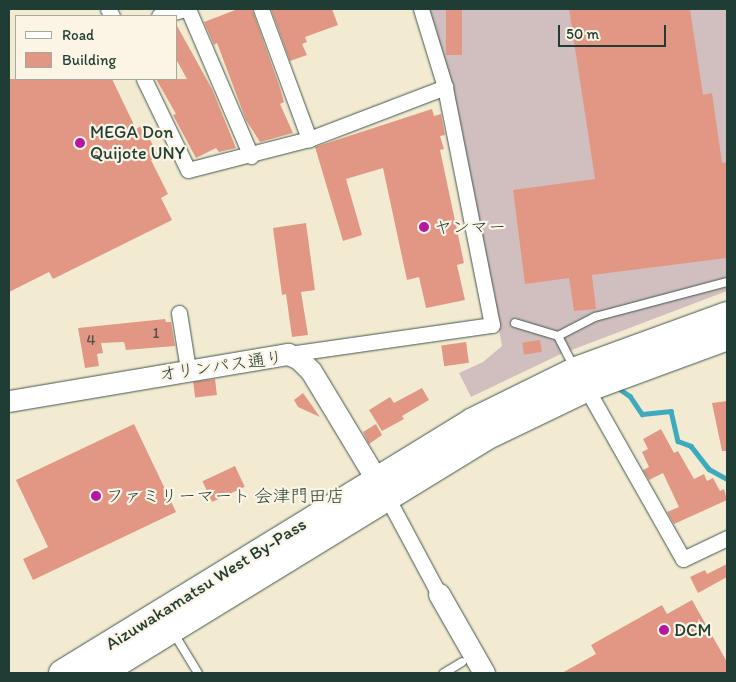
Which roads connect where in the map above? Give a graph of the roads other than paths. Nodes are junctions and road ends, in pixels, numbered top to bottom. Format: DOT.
graph roads {
  1 [pos="187,9"];
  2 [pos="261,9"];
  3 [pos="421,9"];
  4 [pos="163,15"];
  5 [pos="144,80"];
  6 [pos="444,87"];
  7 [pos="309,139"];
  8 [pos="251,156"];
  9 [pos="727,282"];
  10 [pos="179,313"];
  11 [pos="727,315"];
  12 [pos="515,323"];
  13 [pos="558,336"];
  14 [pos="727,337"];
  15 [pos="288,354"];
  16 [pos="188,369"];
  17 [pos="581,379"];
  18 [pos="9,402"];
  19 [pos="382,489"];
  20 [pos="727,538"];
  21 [pos="439,594"];
  22 [pos="172,629"];
  23 [pos="462,662"];
  24 [pos="62,673"];
  25 [pos="101,673"];
  26 [pos="198,673"];
  27 [pos="444,673"];
  28 [pos="484,673"];
  1 -- 4 [label="street"];
  1 -- 8 [label="street"];
  2 -- 7 [label="street"];
  3 -- 6 [label="street"];
  5 -- 8 [label="street"];
  6 -- 7 [label="street"];
  6 -- 15 [label="street"];
  7 -- 8 [label="street"];
  9 -- 13 [label="lane"];
  10 -- 16 [label="street"];
  11 -- 17 [label="highway, Aizuwakamatsu West By-Pass"];
  12 -- 13 [label="lane"];
  13 -- 17 [label="lane"];
  14 -- 17 [label="highway, Aizuwakamatsu West By-Pass"];
  15 -- 16 [label="street, オリンパス通り"];
  15 -- 19 [label="street, オリンパス通り"];
  16 -- 18 [label="street, オリンパス通り"];
  17 -- 19 [label="highway, Aizuwakamatsu West By-Pass"];
  17 -- 20 [label="street"];
  19 -- 21 [label="street"];
  19 -- 22 [label="highway, Aizuwakamatsu West By-Pass"];
  19 -- 24 [label="highway, Aizuwakamatsu West By-Pass"];
  21 -- 28 [label="street"];
  22 -- 25 [label="highway, Aizuwakamatsu West By-Pass"];
  22 -- 26 [label="lane"];
  23 -- 27 [label="lane"];
}
